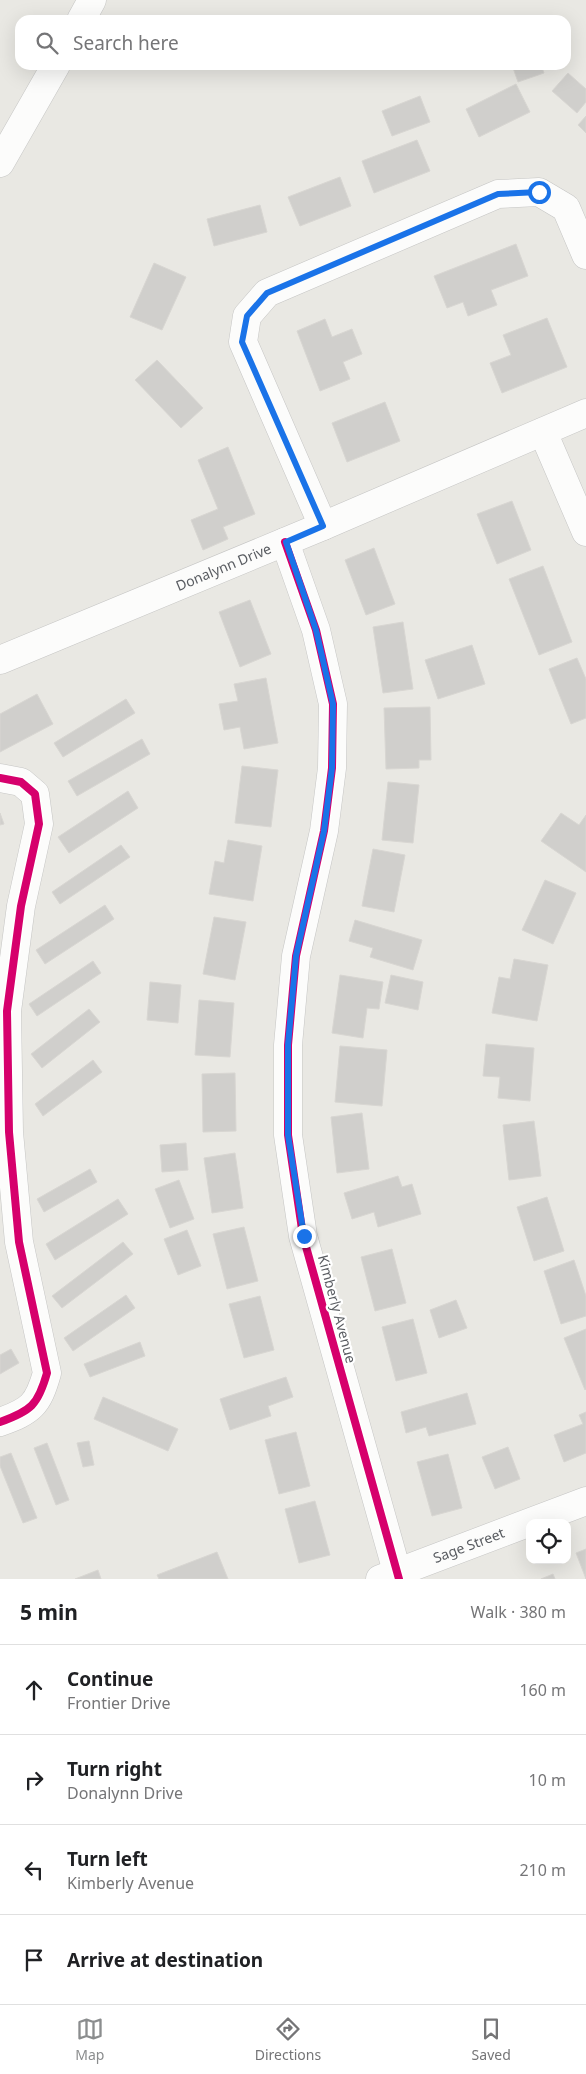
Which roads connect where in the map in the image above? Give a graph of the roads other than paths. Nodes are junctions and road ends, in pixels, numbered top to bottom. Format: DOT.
graph roads {
  1 [pos="92,0"];
  2 [pos="84,15"];
  3 [pos="53,70"];
  4 [pos="0,164"];
  5 [pos="586,255"];
  6 [pos="586,413"];
  7 [pos="543,432"];
  8 [pos="323,526"];
  9 [pos="586,532"];
  10 [pos="286,542"];
  11 [pos="0,660"];
  12 [pos="0,778"];
  13 [pos="0,1422"];
  14 [pos="586,1501"];
  15 [pos="392,1577"];
  1 -- 2 [label="street"];
  3 -- 4 [label="street"];
  5 -- 8 [label="street"];
  6 -- 7 [label="street, Donalynn Drive"];
  7 -- 8 [label="street, Donalynn Drive"];
  7 -- 9 [label="street"];
  8 -- 10 [label="street, Donalynn Drive"];
  10 -- 11 [label="street, Donalynn Drive"];
  10 -- 15 [label="street, Kimberly Avenue"];
  12 -- 13 [label="street"];
  14 -- 15 [label="street, Sage Street"];
}
